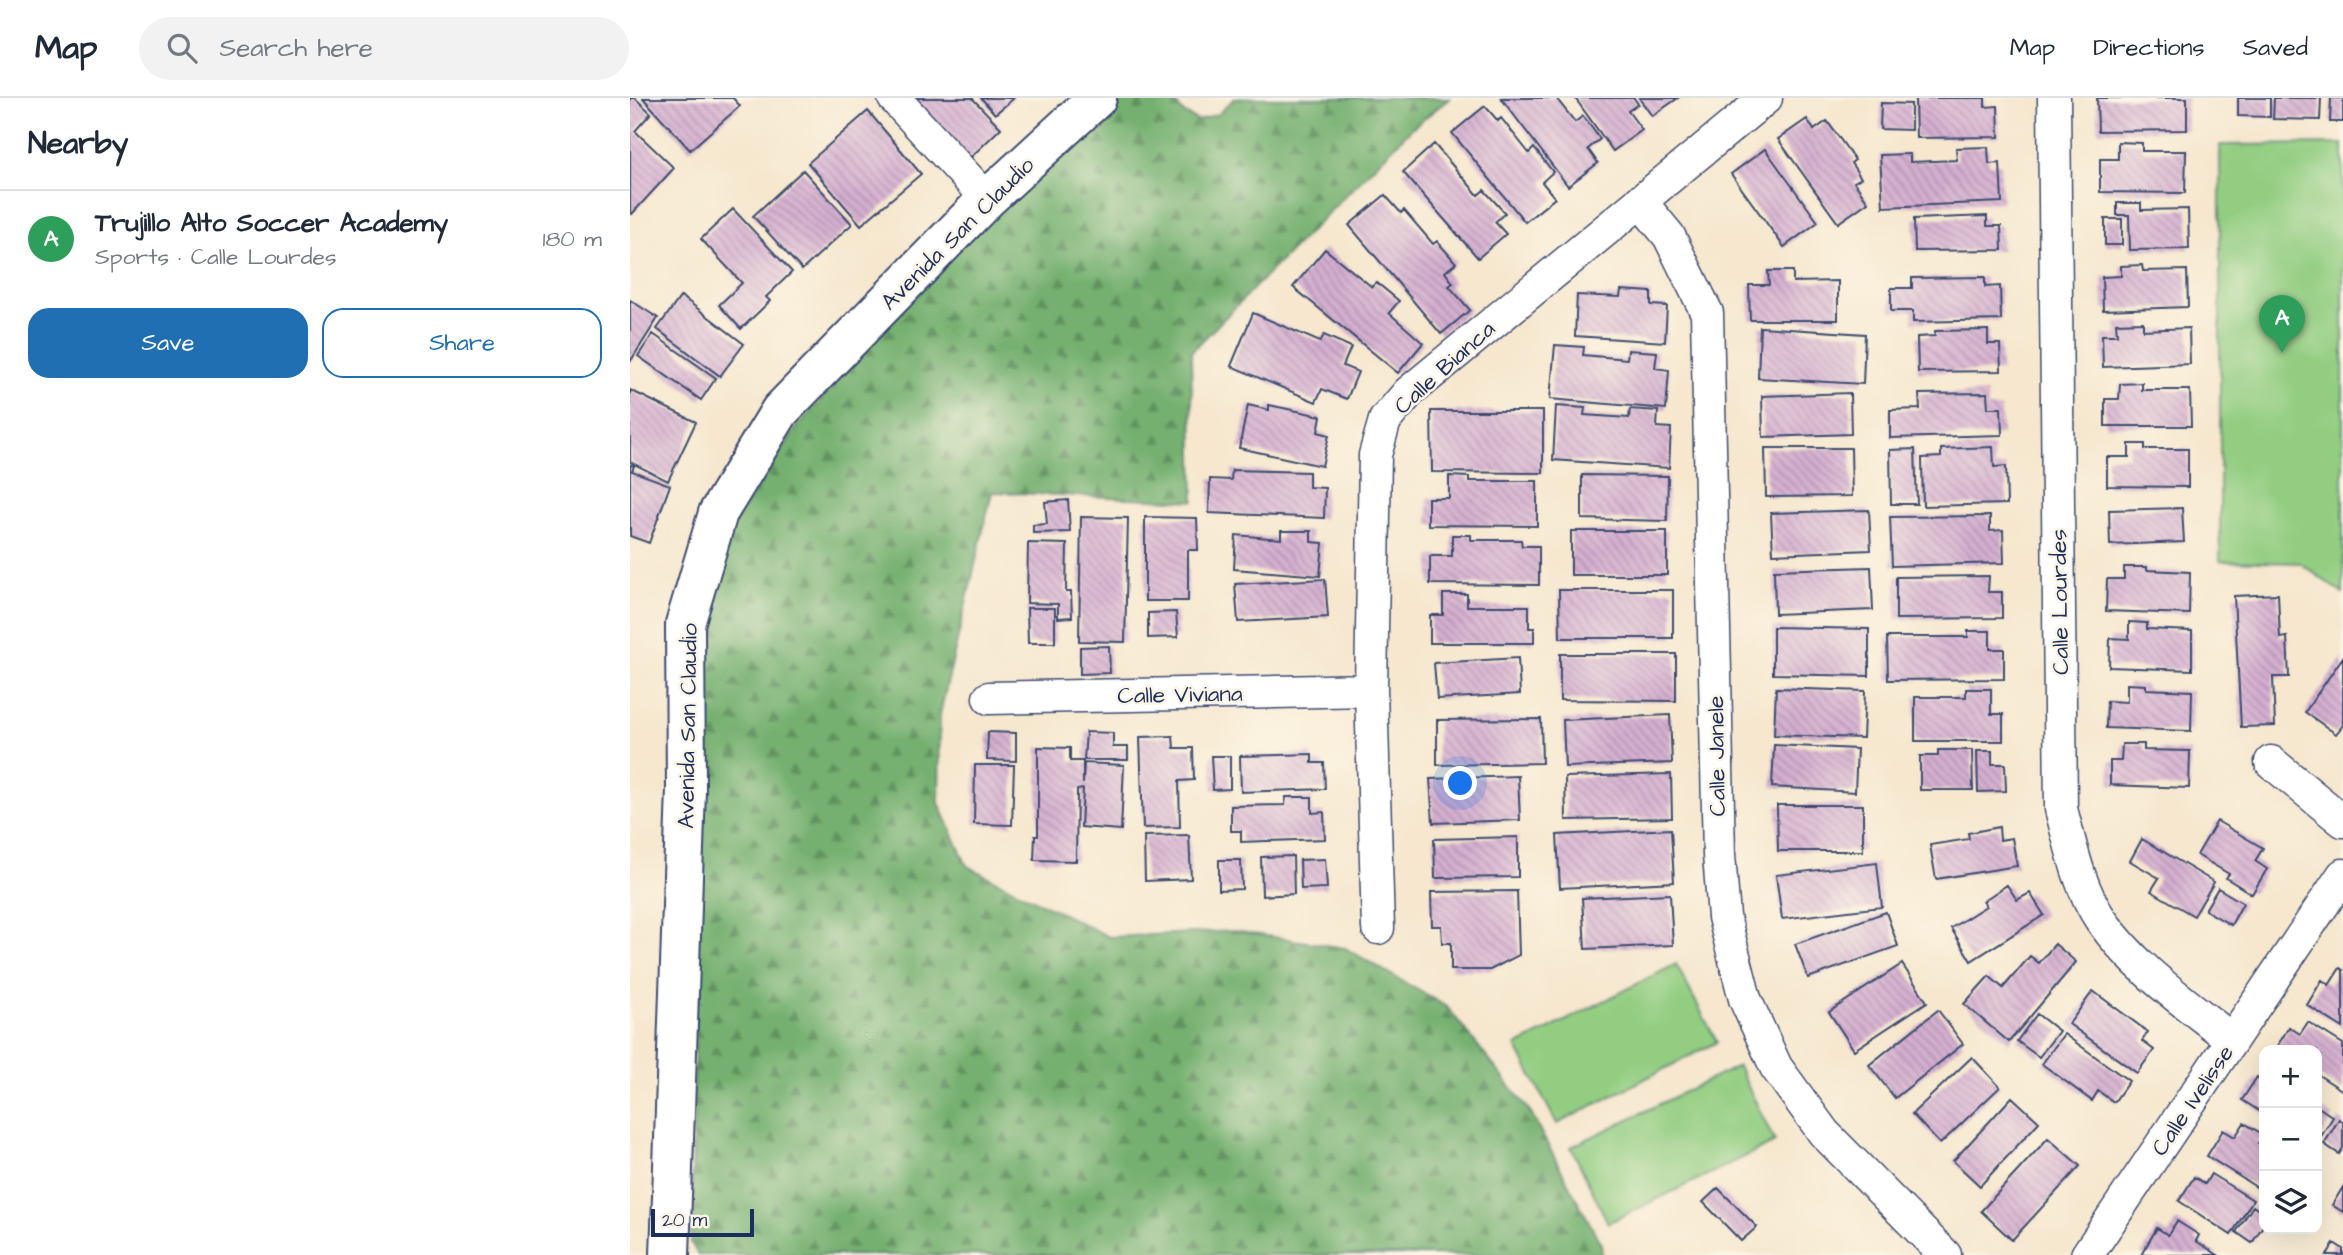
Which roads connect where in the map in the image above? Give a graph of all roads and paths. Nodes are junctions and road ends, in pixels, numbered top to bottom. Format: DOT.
graph roads {
  1 [pos="894,98"];
  2 [pos="1097,98"];
  3 [pos="1766,98"];
  4 [pos="2054,98"];
  5 [pos="986,200"];
  6 [pos="1640,201"];
  7 [pos="1371,690"];
  8 [pos="989,698"];
  9 [pos="2271,762"];
  10 [pos="2343,821"];
  11 [pos="2343,875"];
  12 [pos="1378,928"];
  13 [pos="2232,1040"];
  14 [pos="669,1254"];
  15 [pos="1945,1255"];
  16 [pos="2087,1255"];
  1 -- 5 [label="street"];
  2 -- 5 [label="street, Avenida San Claudio"];
  3 -- 6 [label="street, Calle Bianca"];
  4 -- 13 [label="street, Calle Lourdes"];
  5 -- 14 [label="street, Avenida San Claudio"];
  6 -- 7 [label="street, Calle Bianca"];
  6 -- 15 [label="street, Calle Janele"];
  7 -- 8 [label="street, Calle Viviana"];
  7 -- 12 [label="street, Calle Bianca"];
  9 -- 10 [label="street"];
  11 -- 13 [label="street, Calle Ivelisse"];
  13 -- 16 [label="street, Calle Ivelisse"];
}
